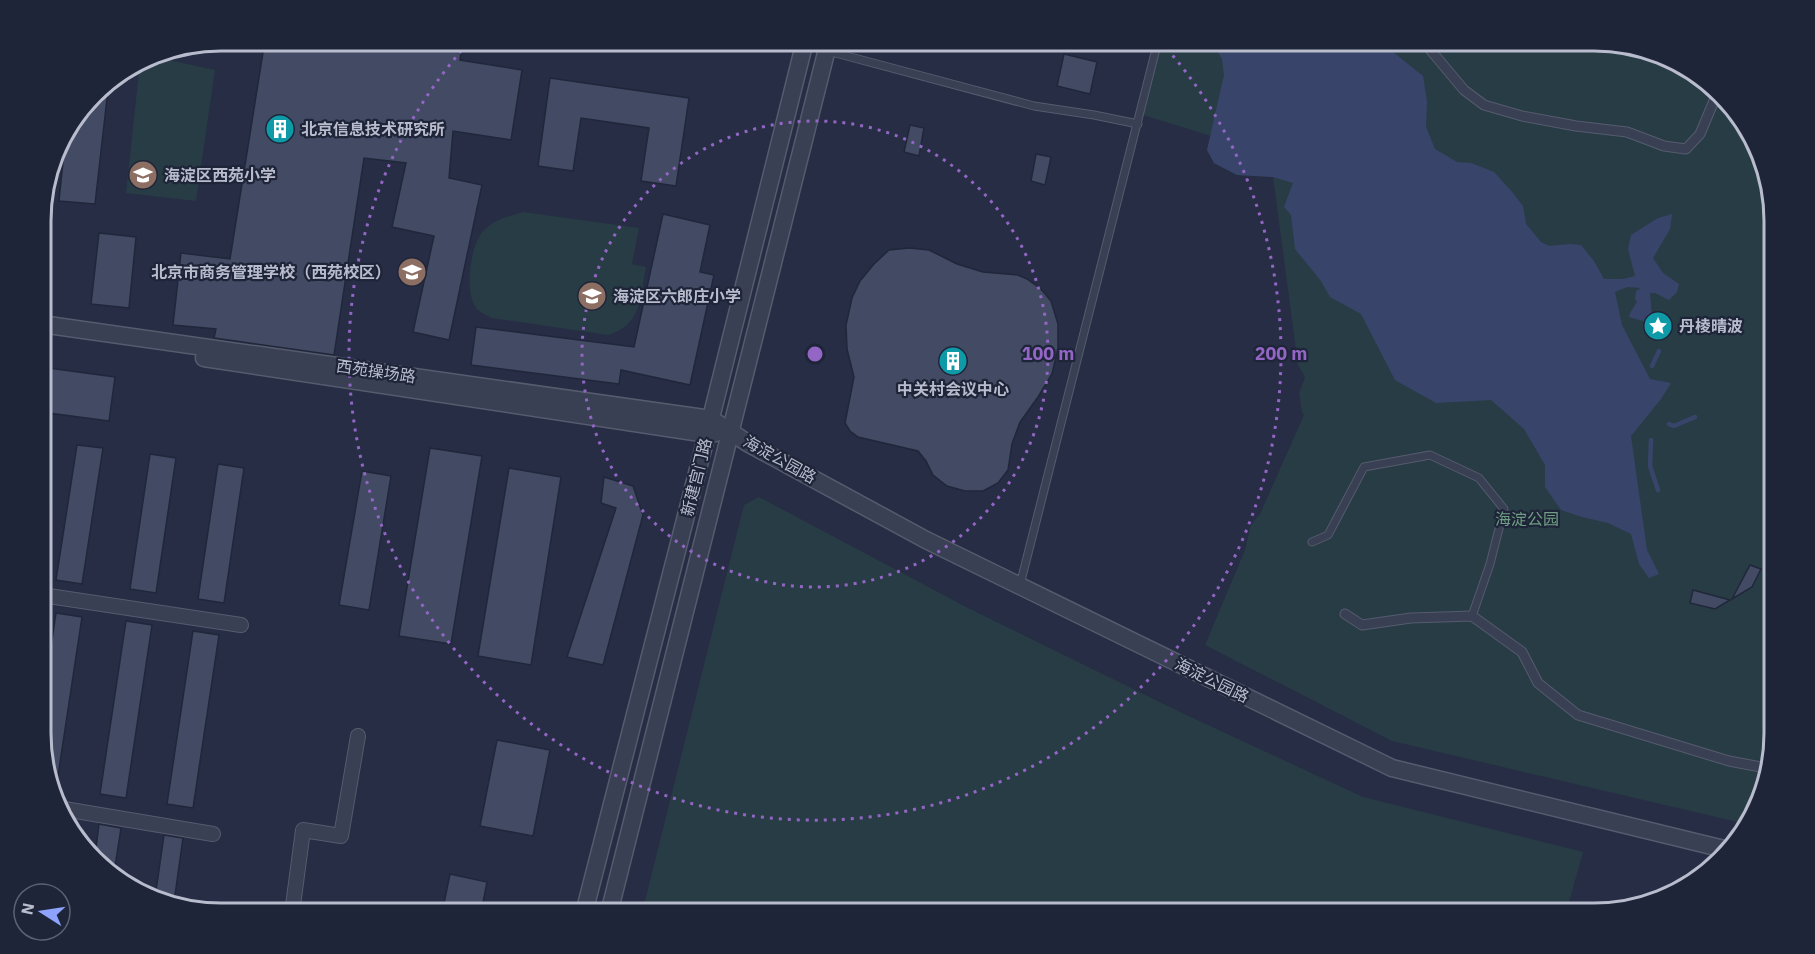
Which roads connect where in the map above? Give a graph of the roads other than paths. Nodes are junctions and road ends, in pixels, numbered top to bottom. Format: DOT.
graph roads {
  1 [pos="802,51"];
  2 [pos="827,51"];
  3 [pos="845,51"];
  4 [pos="1155,51"];
  5 [pos="1433,51"];
  6 [pos="1714,101"];
  7 [pos="1138,124"];
  8 [pos="51,326"];
  9 [pos="51,335"];
  10 [pos="709,426"];
  11 [pos="732,431"];
  12 [pos="1312,542"];
  13 [pos="1020,586"];
  14 [pos="51,596"];
  15 [pos="1345,614"];
  16 [pos="1472,616"];
  17 [pos="241,625"];
  18 [pos="358,736"];
  19 [pos="1760,767"];
  20 [pos="70,810"];
  21 [pos="213,834"];
  22 [pos="1719,848"];
  23 [pos="293,903"];
  24 [pos="587,903"];
  25 [pos="612,903"];
  1 -- 10 [label="street, 新建宫门路"];
  2 -- 11 [label="street, 新建宫门路"];
  3 -- 7 [label="lane"];
  4 -- 7 [label="lane"];
  5 -- 6 [label="street"];
  7 -- 13 [label="lane"];
  8 -- 10 [label="street, 西苑操场路"];
  9 -- 10 [label="street, 西苑操场路"];
  10 -- 11 [label="street, 海淀公园路"];
  10 -- 24 [label="street, 新建宫门路"];
  11 -- 13 [label="street, 海淀公园路"];
  11 -- 25 [label="street, 新建宫门路"];
  12 -- 16 [label="lane"];
  13 -- 22 [label="street, 海淀公园路"];
  14 -- 17 [label="street"];
  15 -- 16 [label="street"];
  16 -- 19 [label="street"];
  18 -- 23 [label="street"];
  20 -- 21 [label="street"];
}
